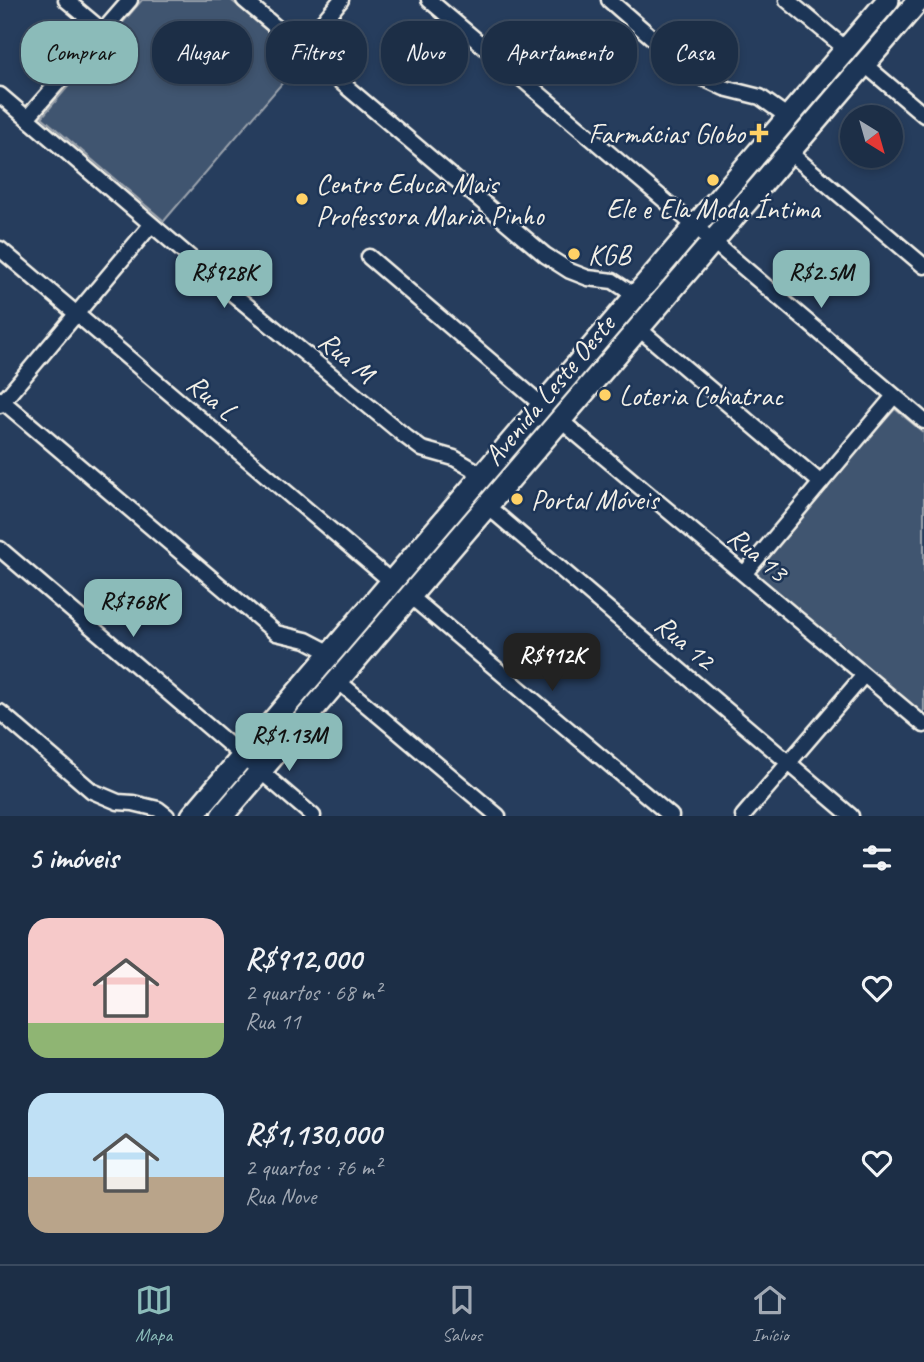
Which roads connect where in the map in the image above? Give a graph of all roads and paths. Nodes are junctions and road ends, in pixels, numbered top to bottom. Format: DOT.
graph roads {
  1 [pos="66,0"];
  2 [pos="130,0"];
  3 [pos="244,0"];
  4 [pos="341,0"];
  5 [pos="429,0"];
  6 [pos="609,0"];
  7 [pos="787,0"];
  8 [pos="888,0"];
  9 [pos="919,0"];
  10 [pos="91,21"];
  11 [pos="112,21"];
  12 [pos="270,21"];
  13 [pos="324,21"];
  14 [pos="846,49"];
  15 [pos="864,64"];
  16 [pos="57,84"];
  17 [pos="346,84"];
  18 [pos="0,95"];
  19 [pos="924,115"];
  20 [pos="789,117"];
  21 [pos="27,118"];
  22 [pos="789,152"];
  23 [pos="152,225"];
  24 [pos="695,227"];
  25 [pos="713,242"];
  26 [pos="0,249"];
  27 [pos="369,257"];
  28 [pos="924,266"];
  29 [pos="636,296"];
  30 [pos="77,314"];
  31 [pos="638,328"];
  32 [pos="894,396"];
  33 [pos="1,402"];
  34 [pos="542,405"];
  35 [pos="561,420"];
  36 [pos="924,421"];
  37 [pos="483,475"];
  38 [pos="821,483"];
  39 [pos="487,506"];
  40 [pos="0,549"];
  41 [pos="744,574"];
  42 [pos="391,582"];
  43 [pos="410,596"];
  44 [pos="331,653"];
  45 [pos="864,675"];
  46 [pos="338,681"];
  47 [pos="0,712"];
  48 [pos="924,725"];
  49 [pos="243,757"];
  50 [pos="789,763"];
  51 [pos="260,772"];
  52 [pos="167,816"];
  53 [pos="192,816"];
  54 [pos="222,816"];
  55 [pos="313,816"];
  56 [pos="498,816"];
  57 [pos="671,816"];
  58 [pos="743,816"];
  59 [pos="851,816"];
  1 -- 10 [label="street"];
  2 -- 11 [label="street"];
  3 -- 12 [label="street"];
  4 -- 13 [label="street"];
  5 -- 24 [label="street"];
  6 -- 20 [label="street"];
  7 -- 14 [label="street"];
  8 -- 14 [label="main road, Avenida Leste Oeste"];
  9 -- 15 [label="main road, Avenida Leste Oeste"];
  14 -- 20 [label="main road, Avenida Leste Oeste"];
  15 -- 19 [label="street"];
  15 -- 22 [label="main road, Avenida Leste Oeste"];
  16 -- 21 [label="street"];
  17 -- 29 [label="street"];
  18 -- 21 [label="street, Rua M"];
  20 -- 24 [label="main road, Avenida Leste Oeste"];
  21 -- 23 [label="street, Rua M"];
  22 -- 25 [label="main road, Avenida Leste Oeste"];
  22 -- 28 [label="street"];
  23 -- 30 [label="street"];
  23 -- 37 [label="street, Rua M"];
  24 -- 25 [label="street"];
  24 -- 29 [label="main road, Avenida Leste Oeste"];
  25 -- 31 [label="main road, Avenida Leste Oeste"];
  25 -- 32 [label="street"];
  26 -- 30 [label="street, Rua L"];
  27 -- 34 [label="street"];
  29 -- 34 [label="main road, Avenida Leste Oeste"];
  30 -- 33 [label="street"];
  30 -- 42 [label="street, Rua L"];
  31 -- 35 [label="main road, Avenida Leste Oeste"];
  31 -- 38 [label="street"];
  32 -- 36 [label="street"];
  32 -- 38 [label="street"];
  33 -- 44 [label="street"];
  34 -- 37 [label="main road, Avenida Leste Oeste"];
  35 -- 39 [label="main road, Avenida Leste Oeste"];
  35 -- 41 [label="street, Rua 13"];
  37 -- 42 [label="main road, Avenida Leste Oeste"];
  38 -- 41 [label="street"];
  39 -- 43 [label="main road, Avenida Leste Oeste"];
  39 -- 50 [label="street, Rua 12"];
  40 -- 49 [label="street"];
  41 -- 45 [label="street, Rua 13"];
  42 -- 44 [label="main road, Avenida Leste Oeste"];
  43 -- 46 [label="main road, Avenida Leste Oeste"];
  43 -- 57 [label="street"];
  44 -- 49 [label="main road, Avenida Leste Oeste"];
  45 -- 48 [label="street, Rua 13"];
  45 -- 50 [label="street"];
  46 -- 51 [label="main road, Avenida Leste Oeste"];
  46 -- 56 [label="street"];
  47 -- 52 [label="street"];
  49 -- 51 [label="street"];
  49 -- 53 [label="main road, Avenida Leste Oeste"];
  50 -- 58 [label="street"];
  50 -- 59 [label="street, Rua 12"];
  51 -- 54 [label="main road, Avenida Leste Oeste"];
  51 -- 55 [label="street"];
}
